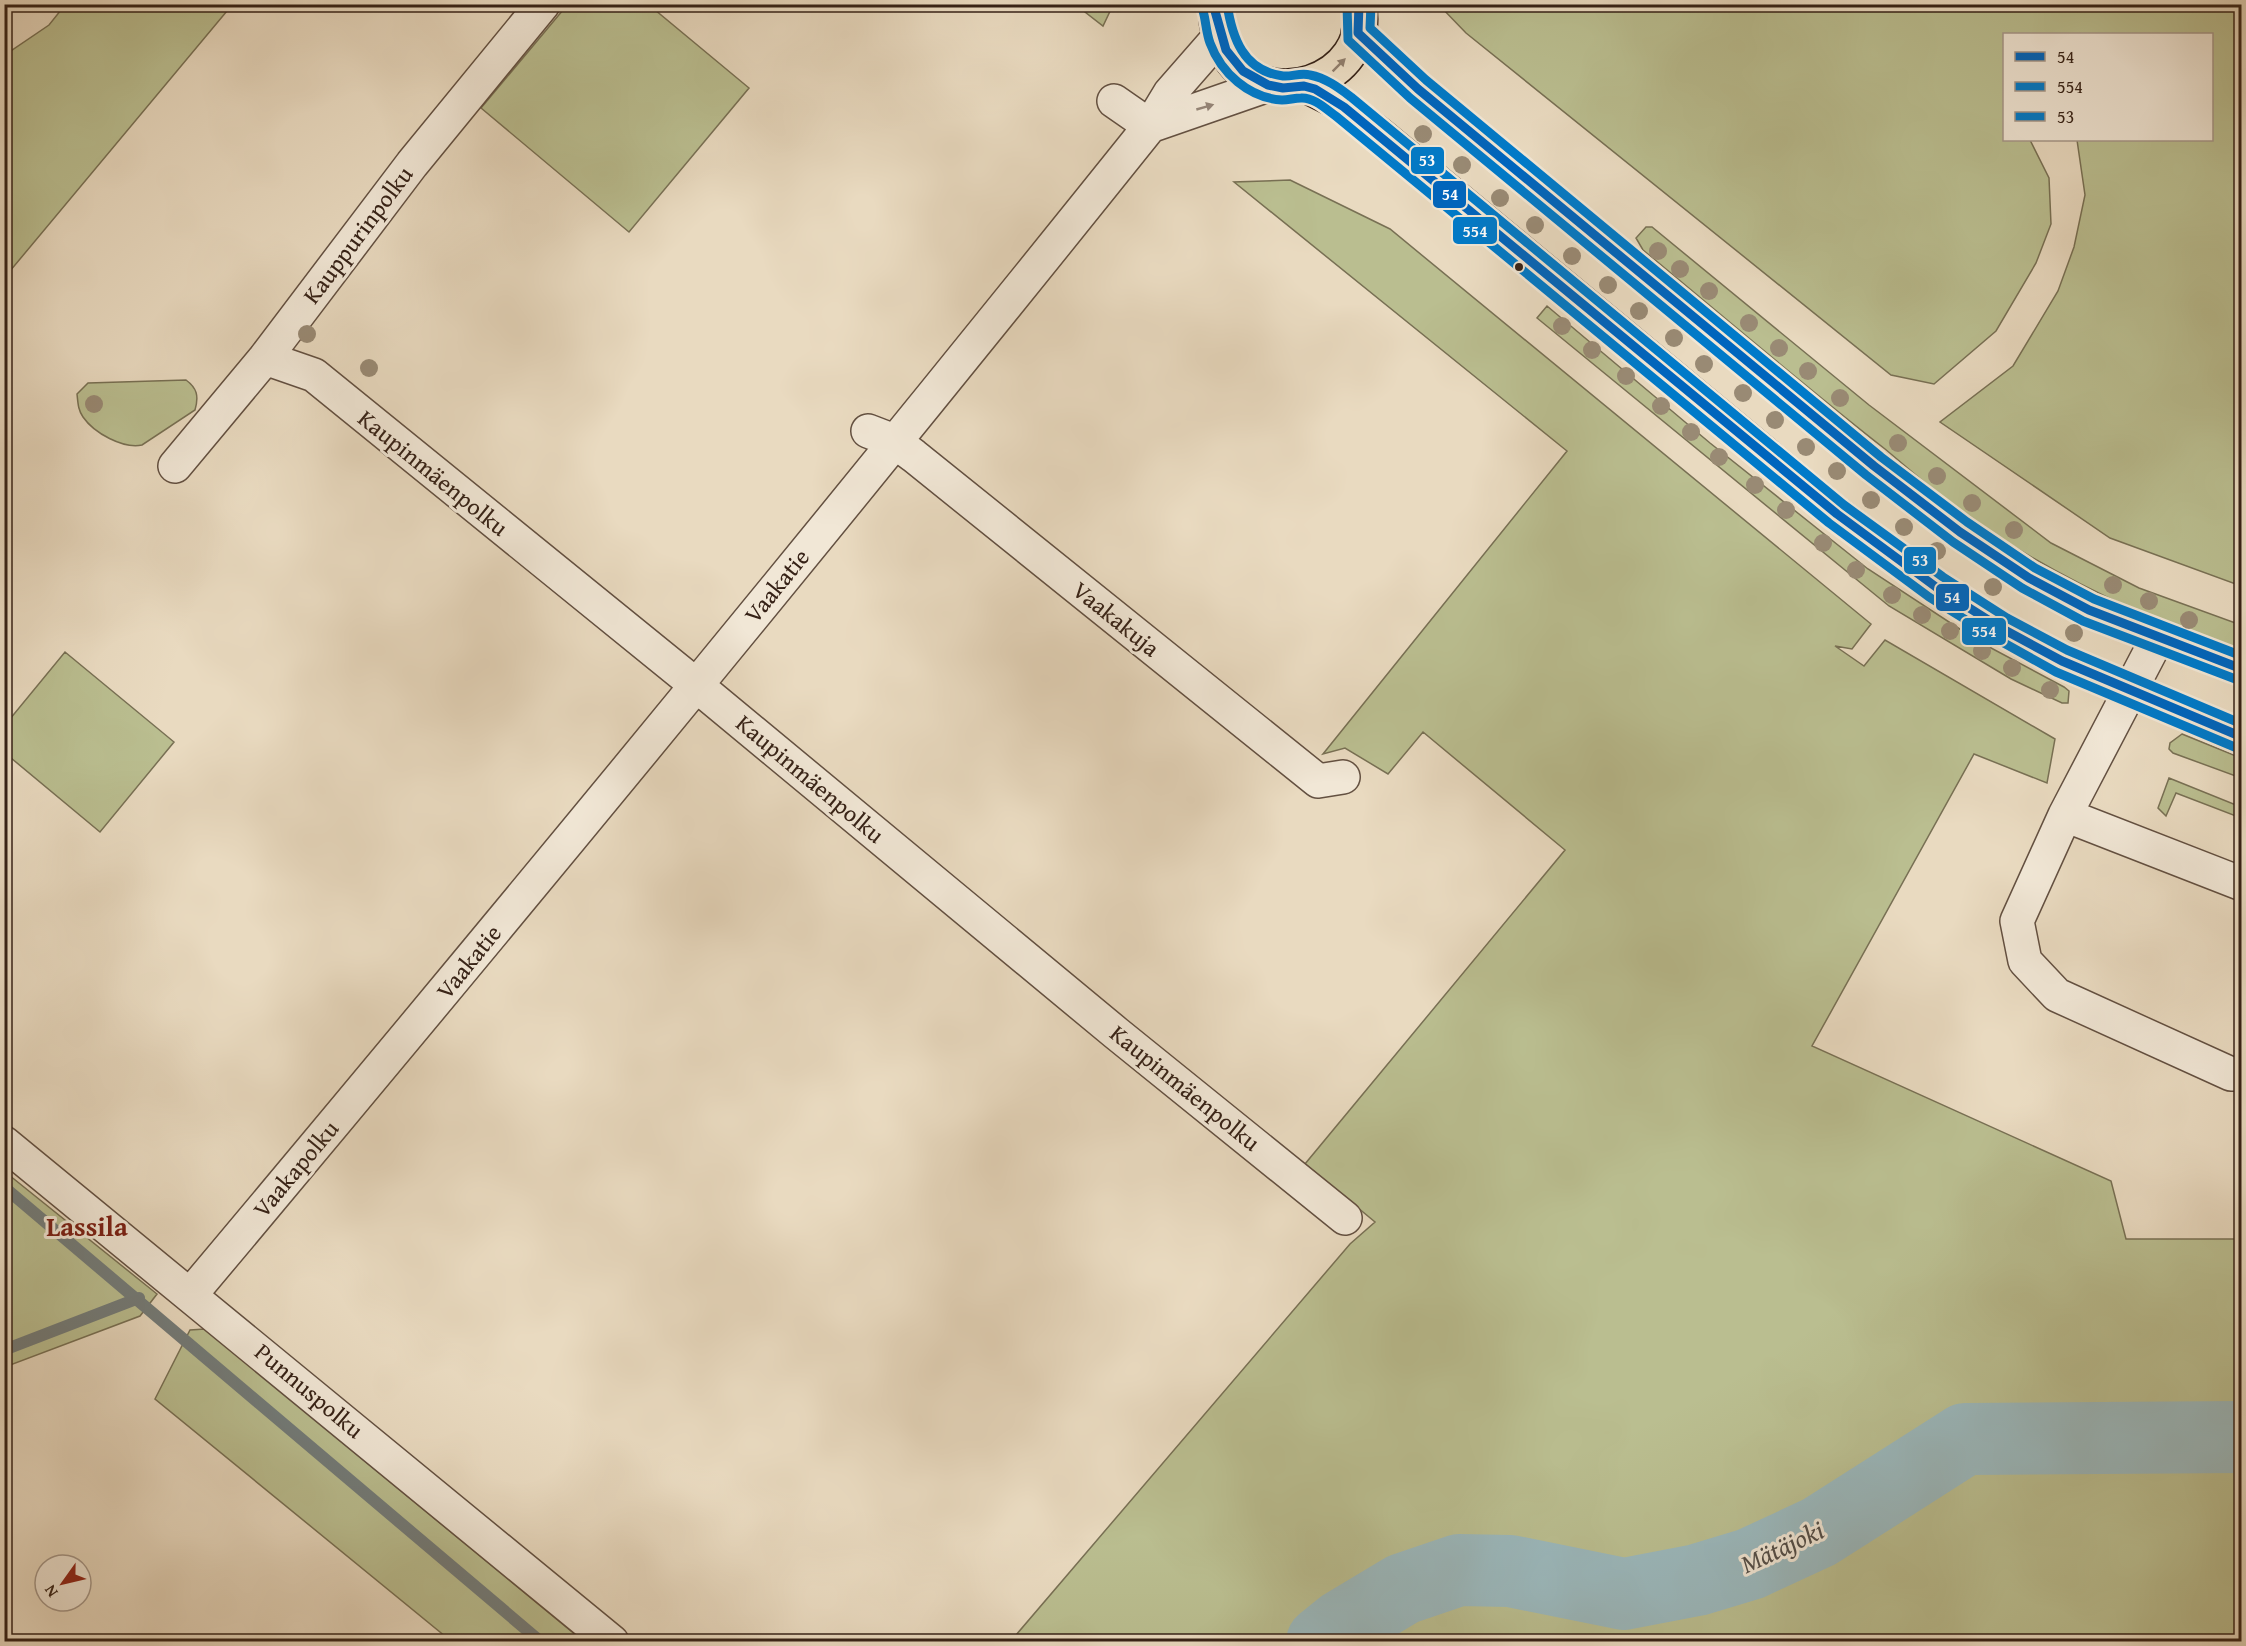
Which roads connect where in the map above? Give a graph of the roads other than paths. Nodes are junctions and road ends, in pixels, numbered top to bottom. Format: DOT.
graph roads {
  1 [pos="543,4"];
  2 [pos="1216,13"];
  3 [pos="1358,19"];
  4 [pos="1268,85"];
  5 [pos="1306,86"];
  6 [pos="1114,101"];
  7 [pos="1150,126"];
  8 [pos="265,358"];
  9 [pos="881,436"];
  10 [pos="175,466"];
  11 [pos="2157,639"];
  12 [pos="2241,669"];
  13 [pos="696,685"];
  14 [pos="2130,691"];
  15 [pos="2241,737"];
  16 [pos="1343,777"];
  17 [pos="2065,815"];
  18 [pos="2241,884"];
  19 [pos="400,1044"];
  20 [pos="2241,1074"];
  21 [pos="4,1143"];
  22 [pos="1345,1218"];
  23 [pos="191,1294"];
  24 [pos="612,1641"];
  1 -- 8 [label="street, Kauppurinpolku"];
  2 -- 4 [label="main road"];
  2 -- 7 [label="street, Vaakatie"];
  5 -- 3 [label="main road, one-way"];
  3 -- 11 [label="main road"];
  4 -- 5 [label="main road"];
  7 -- 4 [label="street, one-way"];
  5 -- 14 [label="main road"];
  6 -- 7 [label="street"];
  7 -- 9 [label="street, Vaakatie"];
  8 -- 10 [label="street, Kauppurinpolku"];
  8 -- 13 [label="street, Kaupinmäenpolku"];
  9 -- 13 [label="street, Vaakatie"];
  9 -- 16 [label="street, Vaakakuja"];
  11 -- 12 [label="main road"];
  11 -- 14 [label="street"];
  13 -- 19 [label="street, Vaakatie"];
  13 -- 22 [label="street, Kaupinmäenpolku"];
  14 -- 15 [label="main road"];
  14 -- 17 [label="street"];
  17 -- 18 [label="street"];
  17 -- 20 [label="street"];
  19 -- 23 [label="street, Vaakapolku"];
  21 -- 23 [label="street, Punnuspolku"];
  23 -- 24 [label="street, Punnuspolku"];
}
